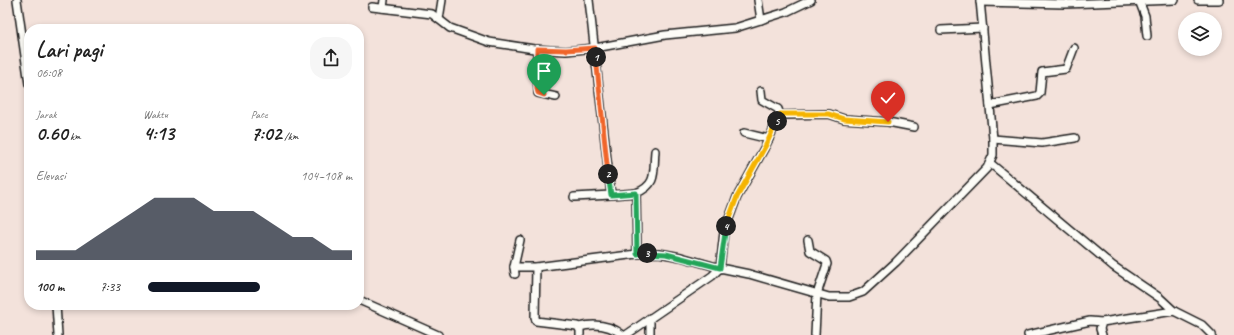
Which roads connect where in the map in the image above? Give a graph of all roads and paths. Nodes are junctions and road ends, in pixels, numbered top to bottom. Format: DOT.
graph roads {
  1 [pos="17,0"];
  2 [pos="384,0"];
  3 [pos="442,0"];
  4 [pos="589,0"];
  5 [pos="758,0"];
  6 [pos="811,0"];
  7 [pos="1176,0"];
  8 [pos="1198,0"];
  9 [pos="1219,0"];
  10 [pos="980,1"];
  11 [pos="1206,1"];
  12 [pos="802,3"];
  13 [pos="1140,3"];
  14 [pos="372,7"];
  15 [pos="383,8"];
  16 [pos="439,19"];
  17 [pos="760,20"];
  18 [pos="983,28"];
  19 [pos="941,30"];
  20 [pos="1147,36"];
  21 [pos="595,48"];
  22 [pos="1074,48"];
  23 [pos="24,49"];
  24 [pos="537,49"];
  25 [pos="761,91"];
  26 [pos="556,96"];
  27 [pos="990,105"];
  28 [pos="780,114"];
  29 [pos="914,127"];
  30 [pos="744,133"];
  31 [pos="1075,138"];
  32 [pos="769,139"];
  33 [pos="993,139"];
  34 [pos="655,151"];
  35 [pos="990,163"];
  36 [pos="636,193"];
  37 [pos="611,195"];
  38 [pos="574,197"];
  39 [pos="520,240"];
  40 [pos="808,240"];
  41 [pos="637,254"];
  42 [pos="536,267"];
  43 [pos="720,268"];
  44 [pos="817,294"];
  45 [pos="364,302"];
  46 [pos="56,310"];
  47 [pos="1174,311"];
  48 [pos="650,318"];
  49 [pos="1102,322"];
  50 [pos="579,331"];
  51 [pos="58,335"];
  52 [pos="438,335"];
  53 [pos="625,335"];
  54 [pos="650,335"];
  55 [pos="815,335"];
  56 [pos="1028,335"];
  57 [pos="1102,335"];
  58 [pos="1212,335"];
  1 -- 23 [label="street"];
  2 -- 15 [label="street"];
  3 -- 16 [label="street"];
  4 -- 21 [label="street"];
  5 -- 17 [label="street"];
  6 -- 12 [label="street"];
  7 -- 13 [label="street"];
  8 -- 11 [label="street"];
  9 -- 11 [label="street"];
  10 -- 13 [label="street"];
  10 -- 18 [label="street"];
  12 -- 17 [label="street"];
  13 -- 20 [label="street"];
  14 -- 15 [label="street"];
  15 -- 16 [label="street"];
  16 -- 24 [label="street"];
  17 -- 21 [label="street"];
  18 -- 19 [label="street"];
  18 -- 27 [label="street"];
  21 -- 24 [label="street"];
  21 -- 37 [label="street"];
  22 -- 27 [label="street"];
  24 -- 26 [label="street"];
  25 -- 28 [label="street"];
  27 -- 33 [label="street"];
  28 -- 29 [label="street"];
  28 -- 32 [label="street"];
  30 -- 32 [label="street"];
  31 -- 33 [label="street"];
  32 -- 43 [label="street"];
  33 -- 35 [label="street"];
  34 -- 36 [label="street"];
  35 -- 44 [label="street"];
  35 -- 47 [label="street"];
  36 -- 37 [label="street"];
  36 -- 41 [label="street"];
  37 -- 38 [label="street"];
  39 -- 42 [label="street"];
  40 -- 44 [label="street"];
  41 -- 42 [label="street"];
  41 -- 43 [label="street"];
  42 -- 50 [label="street"];
  43 -- 44 [label="street"];
  43 -- 48 [label="street"];
  44 -- 55 [label="street"];
  45 -- 52 [label="street"];
  46 -- 51 [label="street"];
  47 -- 49 [label="street"];
  47 -- 58 [label="street"];
  48 -- 53 [label="street"];
  48 -- 54 [label="street"];
  49 -- 56 [label="street"];
  49 -- 57 [label="street"];
  50 -- 53 [label="street"];
}
